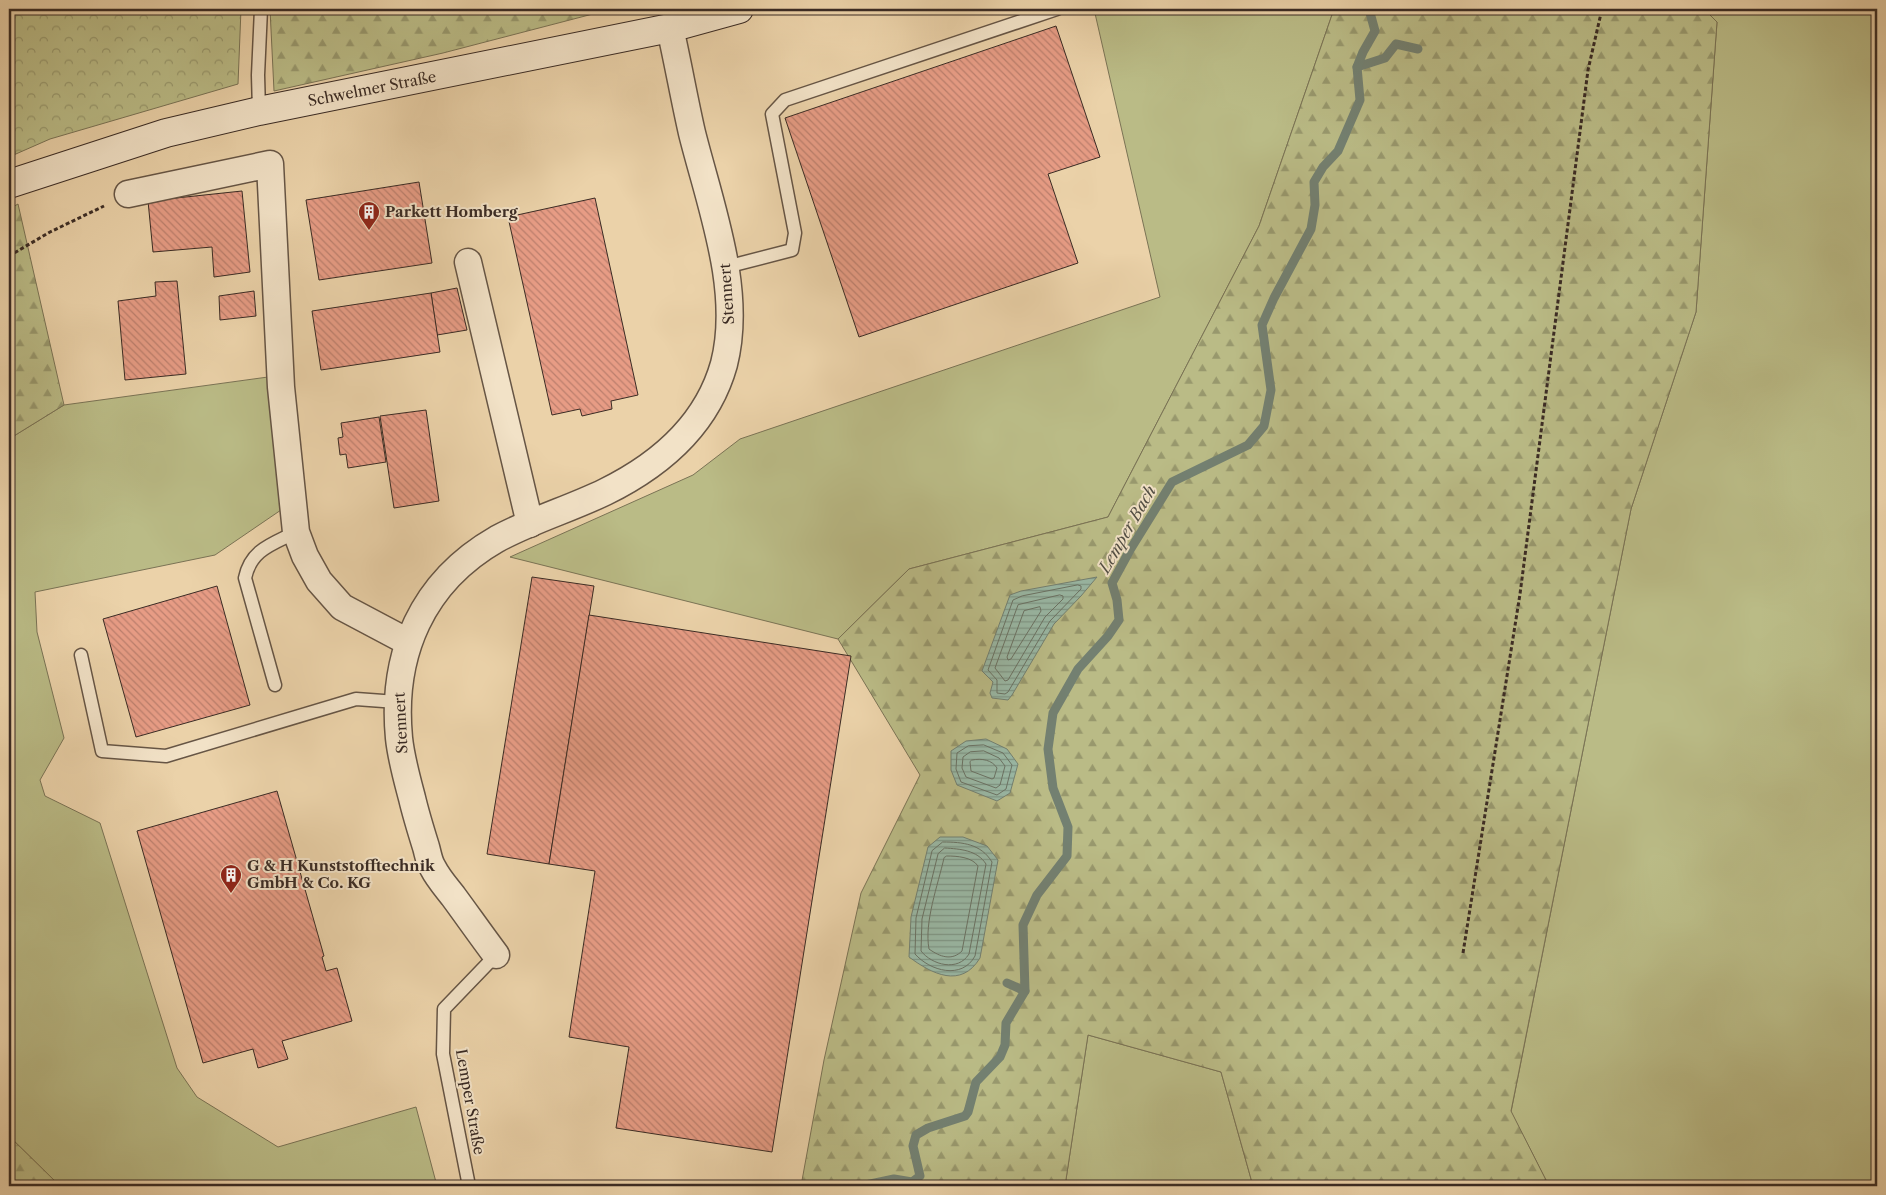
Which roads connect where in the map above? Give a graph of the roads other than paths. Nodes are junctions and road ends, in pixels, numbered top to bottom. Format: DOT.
graph roads {
  1 [pos="261,9"];
  2 [pos="739,9"];
  3 [pos="1057,9"];
  4 [pos="670,28"];
  5 [pos="259,111"];
  6 [pos="9,184"];
  7 [pos="128,194"];
  8 [pos="468,262"];
  9 [pos="726,267"];
  10 [pos="530,524"];
  11 [pos="296,532"];
  12 [pos="408,642"];
  13 [pos="81,655"];
  14 [pos="274,685"];
  15 [pos="397,702"];
  16 [pos="496,955"];
  17 [pos="470,1186"];
  1 -- 5 [label="lane"];
  2 -- 4 [label="main road, Schwelmer Straße"];
  3 -- 9 [label="lane"];
  4 -- 5 [label="main road, Schwelmer Straße"];
  4 -- 9 [label="street, Stennert"];
  5 -- 6 [label="main road, Schwelmer Straße"];
  7 -- 11 [label="street"];
  8 -- 10 [label="street"];
  9 -- 10 [label="street, Stennert"];
  10 -- 12 [label="street, Stennert"];
  11 -- 12 [label="street"];
  11 -- 14 [label="lane"];
  12 -- 15 [label="street, Stennert"];
  13 -- 15 [label="lane"];
  15 -- 16 [label="street, Stennert"];
  16 -- 17 [label="lane, Lemper Straße"];
}
